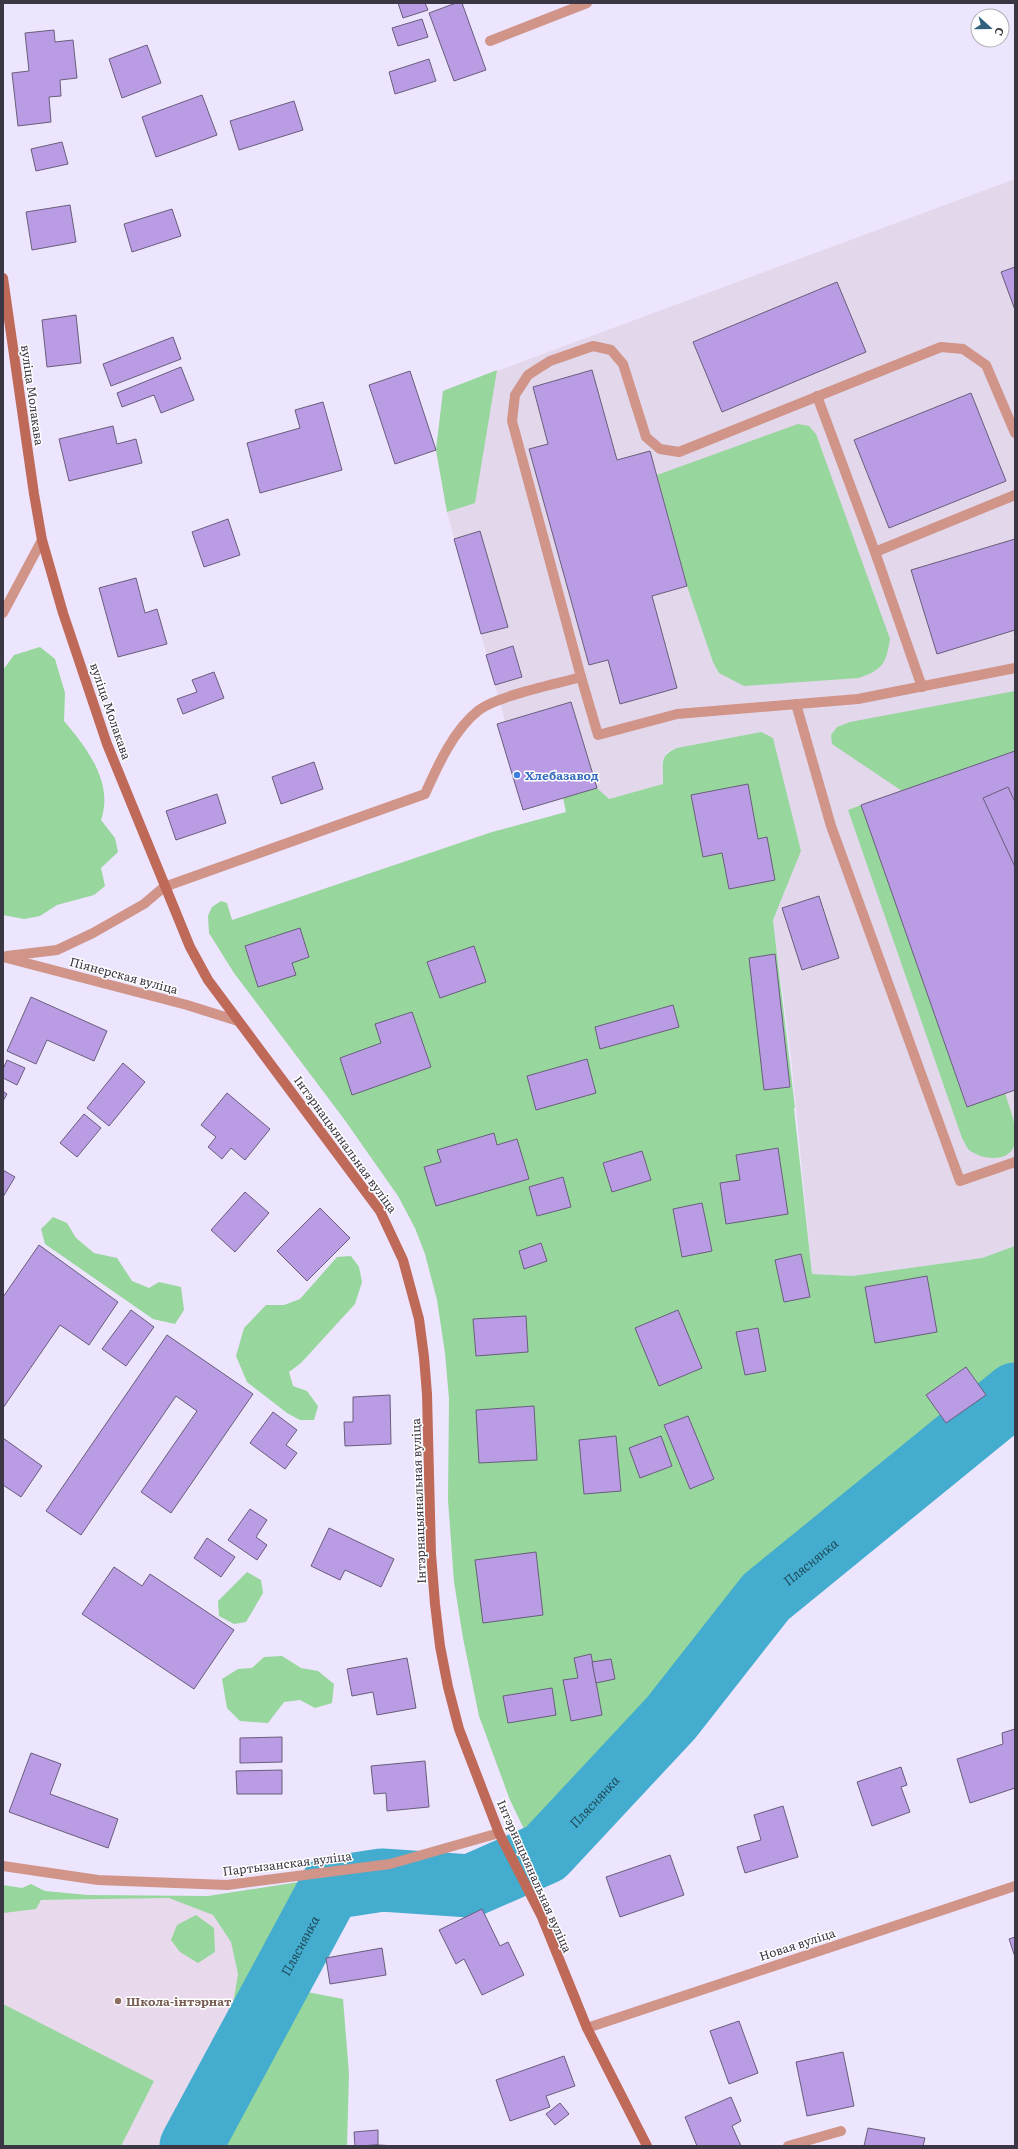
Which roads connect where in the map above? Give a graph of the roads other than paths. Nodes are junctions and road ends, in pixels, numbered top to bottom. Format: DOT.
graph roads {
  1 [pos="587,3"];
  2 [pos="490,41"];
  3 [pos="3,278"];
  4 [pos="817,396"];
  5 [pos="1015,433"];
  6 [pos="1015,495"];
  7 [pos="42,540"];
  8 [pos="875,552"];
  9 [pos="3,613"];
  10 [pos="1015,668"];
  11 [pos="581,677"];
  12 [pos="922,687"];
  13 [pos="796,704"];
  14 [pos="164,887"];
  15 [pos="3,957"];
  16 [pos="238,1020"];
  17 [pos="1015,1162"];
  18 [pos="500,1834"];
  19 [pos="3,1866"];
  20 [pos="1015,1886"];
  21 [pos="587,2028"];
  22 [pos="841,2130"];
  23 [pos="647,2146"];
  24 [pos="788,2146"];
  1 -- 2 [label="street"];
  3 -- 7 [label="main road, вуліца Молакава"];
  4 -- 5 [label="street"];
  4 -- 8 [label="street"];
  4 -- 11 [label="street"];
  6 -- 8 [label="street"];
  7 -- 9 [label="street"];
  7 -- 14 [label="main road, вуліца Молакава"];
  8 -- 12 [label="street"];
  10 -- 12 [label="street"];
  11 -- 13 [label="street"];
  11 -- 14 [label="street"];
  12 -- 13 [label="street"];
  13 -- 17 [label="street"];
  14 -- 15 [label="street"];
  14 -- 16 [label="main road, Інтэрнацыянальная вуліца"];
  15 -- 16 [label="street, Піянерская вуліца"];
  16 -- 18 [label="main road, Інтэрнацыянальная вуліца"];
  18 -- 19 [label="street, Партызанская вуліца"];
  18 -- 21 [label="main road, Інтэрнацыянальная вуліца"];
  20 -- 21 [label="street, Новая вуліца"];
  21 -- 23 [label="main road, Інтэрнацыянальная вуліца"];
  22 -- 24 [label="street"];
}
